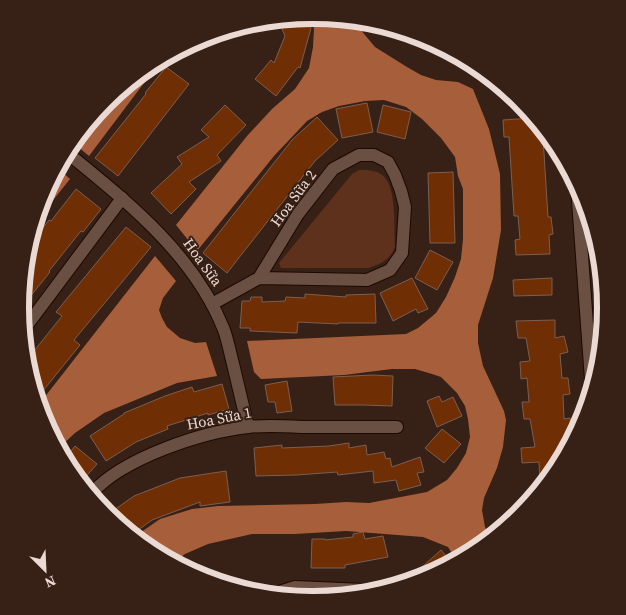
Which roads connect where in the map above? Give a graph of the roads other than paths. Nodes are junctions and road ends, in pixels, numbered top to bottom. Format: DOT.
graph roads {
  1 [pos="73,157"];
  2 [pos="122,198"];
  3 [pos="578,207"];
  4 [pos="258,278"];
  5 [pos="212,304"];
  6 [pos="30,322"];
  7 [pos="590,367"];
  8 [pos="248,427"];
  9 [pos="397,427"];
  10 [pos="96,490"];
  11 [pos="346,589"];
  12 [pos="287,590"];
  1 -- 2 [label="street, Hoa Sữa"];
  2 -- 5 [label="street, Hoa Sữa"];
  2 -- 6 [label="street"];
  3 -- 7 [label="street"];
  4 -- 4 [label="street, Hoa Sữa 2"];
  4 -- 5 [label="street, Hoa Sữa 2"];
  5 -- 8 [label="street, Hoa Sữa"];
  8 -- 9 [label="street, Hoa Sữa 1"];
  8 -- 10 [label="street, Hoa Sữa 1"];
  11 -- 12 [label="street"];
}
